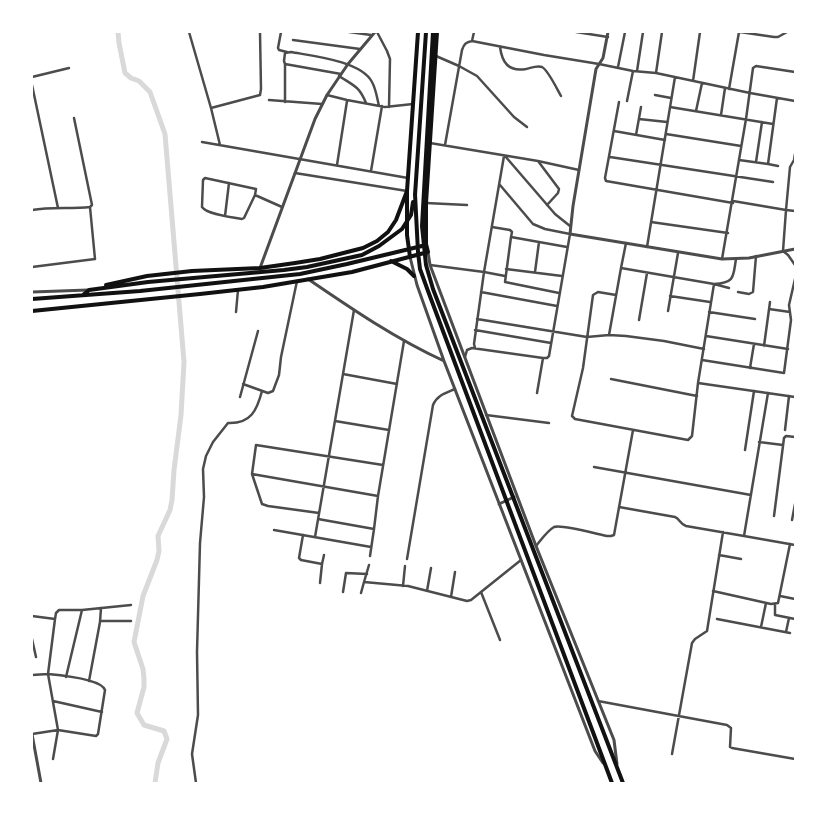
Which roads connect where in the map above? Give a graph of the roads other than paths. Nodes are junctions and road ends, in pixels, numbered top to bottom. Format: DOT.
graph roads {
  1 [pos="189,32"];
  2 [pos="260,32"];
  3 [pos="281,32"];
  4 [pos="349,32"];
  5 [pos="376,32"];
  6 [pos="418,32"];
  7 [pos="426,32"];
  8 [pos="433,32"];
  9 [pos="437,32"];
  10 [pos="474,32"];
  11 [pos="576,32"];
  12 [pos="608,32"];
  13 [pos="625,32"];
  14 [pos="643,32"];
  15 [pos="662,32"];
  16 [pos="700,32"];
  17 [pos="740,32"];
  18 [pos="787,32"];
  19 [pos="371,35"];
  20 [pos="608,37"];
  21 [pos="293,40"];
  22 [pos="472,41"];
  23 [pos="500,46"];
  24 [pos="360,49"];
  25 [pos="287,52"];
  26 [pos="435,56"];
  27 [pos="285,64"];
  28 [pos="348,64"];
  29 [pos="600,64"];
  30 [pos="459,66"];
  31 [pos="69,68"];
  32 [pos="618,68"];
  33 [pos="635,71"];
  34 [pos="795,72"];
  35 [pos="656,73"];
  36 [pos="340,75"];
  37 [pos="32,77"];
  38 [pos="675,77"];
  39 [pos="693,81"];
  40 [pos="702,83"];
  41 [pos="32,85"];
  42 [pos="725,88"];
  43 [pos="729,89"];
  44 [pos="750,93"];
  45 [pos="327,95"];
  46 [pos="655,95"];
  47 [pos="561,96"];
  48 [pos="671,98"];
  49 [pos="777,98"];
  50 [pos="269,100"];
  51 [pos="347,100"];
  52 [pos="627,101"];
  53 [pos="795,101"];
  54 [pos="286,102"];
  55 [pos="619,102"];
  56 [pos="322,104"];
  57 [pos="366,104"];
  58 [pos="413,104"];
  59 [pos="381,106"];
  60 [pos="389,107"];
  61 [pos="641,107"];
  62 [pos="670,107"];
  63 [pos="211,108"];
  64 [pos="696,111"];
  65 [pos="721,115"];
  66 [pos="74,118"];
  67 [pos="639,118"];
  68 [pos="746,119"];
  69 [pos="667,122"];
  70 [pos="762,122"];
  71 [pos="773,124"];
  72 [pos="527,127"];
  73 [pos="614,131"];
  74 [pos="666,134"];
  75 [pos="636,135"];
  76 [pos="665,140"];
  77 [pos="202,142"];
  78 [pos="430,143"];
  79 [pos="220,145"];
  80 [pos="445,145"];
  81 [pos="741,146"];
  82 [pos="795,154"];
  83 [pos="504,156"];
  84 [pos="610,157"];
  85 [pos="301,159"];
  86 [pos="739,160"];
  87 [pos="538,161"];
  88 [pos="756,162"];
  89 [pos="660,164"];
  90 [pos="768,164"];
  91 [pos="337,165"];
  92 [pos="778,166"];
  93 [pos="579,170"];
  94 [pos="371,172"];
  95 [pos="295,173"];
  96 [pos="737,177"];
  97 [pos="408,178"];
  98 [pos="773,182"];
  99 [pos="229,183"];
  100 [pos="500,185"];
  101 [pos="657,190"];
  102 [pos="407,191"];
  103 [pos="415,194"];
  104 [pos="255,195"];
  105 [pos="733,202"];
  106 [pos="426,203"];
  107 [pos="467,205"];
  108 [pos="547,205"];
  109 [pos="90,207"];
  110 [pos="282,207"];
  111 [pos="58,208"];
  112 [pos="32,210"];
  113 [pos="786,210"];
  114 [pos="795,211"];
  115 [pos="225,216"];
  116 [pos="651,222"];
  117 [pos="570,226"];
  118 [pos="492,227"];
  119 [pos="728,233"];
  120 [pos="570,234"];
  121 [pos="511,237"];
  122 [pos="539,242"];
  123 [pos="626,243"];
  124 [pos="426,244"];
  125 [pos="567,246"];
  126 [pos="647,248"];
  127 [pos="409,249"];
  128 [pos="795,249"];
  129 [pos="783,251"];
  130 [pos="428,252"];
  131 [pos="678,253"];
  132 [pos="410,256"];
  133 [pos="756,256"];
  134 [pos="722,259"];
  135 [pos="736,259"];
  136 [pos="391,261"];
  137 [pos="430,265"];
  138 [pos="795,265"];
  139 [pos="32,267"];
  140 [pos="260,268"];
  141 [pos="621,268"];
  142 [pos="506,269"];
  143 [pos="484,272"];
  144 [pos="535,272"];
  145 [pos="647,273"];
  146 [pos="414,276"];
  147 [pos="505,276"];
  148 [pos="562,276"];
  149 [pos="674,278"];
  150 [pos="308,279"];
  151 [pos="795,279"];
  152 [pos="297,280"];
  153 [pos="714,284"];
  154 [pos="729,288"];
  155 [pos="88,290"];
  156 [pos="238,290"];
  157 [pos="32,292"];
  158 [pos="481,292"];
  159 [pos="738,292"];
  160 [pos="559,293"];
  161 [pos="83,295"];
  162 [pos="616,295"];
  163 [pos="670,296"];
  164 [pos="32,299"];
  165 [pos="710,302"];
  166 [pos="770,302"];
  167 [pos="557,306"];
  168 [pos="769,309"];
  169 [pos="354,310"];
  170 [pos="32,311"];
  171 [pos="668,311"];
  172 [pos="236,312"];
  173 [pos="709,312"];
  174 [pos="790,312"];
  175 [pos="477,319"];
  176 [pos="755,319"];
  177 [pos="639,320"];
  178 [pos="258,330"];
  179 [pos="476,330"];
  180 [pos="553,331"];
  181 [pos="608,335"];
  182 [pos="706,336"];
  183 [pos="587,337"];
  184 [pos="404,341"];
  185 [pos="551,343"];
  186 [pos="754,344"];
  187 [pos="764,346"];
  188 [pos="475,348"];
  189 [pos="704,349"];
  190 [pos="788,349"];
  191 [pos="465,357"];
  192 [pos="544,358"];
  193 [pos="702,360"];
  194 [pos="444,361"];
  195 [pos="750,368"];
  196 [pos="343,374"];
  197 [pos="611,379"];
  198 [pos="698,383"];
  199 [pos="243,384"];
  200 [pos="397,384"];
  201 [pos="455,389"];
  202 [pos="262,391"];
  203 [pos="754,391"];
  204 [pos="768,393"];
  205 [pos="537,394"];
  206 [pos="697,396"];
  207 [pos="789,396"];
  208 [pos="240,397"];
  209 [pos="795,397"];
  210 [pos="486,415"];
  211 [pos="335,421"];
  212 [pos="549,423"];
  213 [pos="389,430"];
  214 [pos="633,430"];
  215 [pos="785,430"];
  216 [pos="795,437"];
  217 [pos="759,442"];
  218 [pos="783,446"];
  219 [pos="745,450"];
  220 [pos="329,456"];
  221 [pos="384,465"];
  222 [pos="594,467"];
  223 [pos="625,472"];
  224 [pos="252,474"];
  225 [pos="324,486"];
  226 [pos="751,494"];
  227 [pos="378,496"];
  228 [pos="517,496"];
  229 [pos="499,504"];
  230 [pos="795,504"];
  231 [pos="619,507"];
  232 [pos="319,513"];
  233 [pos="774,516"];
  234 [pos="318,519"];
  235 [pos="792,520"];
  236 [pos="374,529"];
  237 [pos="274,530"];
  238 [pos="723,532"];
  239 [pos="303,535"];
  240 [pos="744,536"];
  241 [pos="315,537"];
  242 [pos="790,544"];
  243 [pos="795,545"];
  244 [pos="536,546"];
  245 [pos="371,547"];
  246 [pos="324,555"];
  247 [pos="720,555"];
  248 [pos="370,556"];
  249 [pos="407,559"];
  250 [pos="741,559"];
  251 [pos="521,560"];
  252 [pos="322,564"];
  253 [pos="369,565"];
  254 [pos="405,566"];
  255 [pos="431,568"];
  256 [pos="455,572"];
  257 [pos="367,574"];
  258 [pos="364,582"];
  259 [pos="320,583"];
  260 [pos="403,586"];
  261 [pos="427,591"];
  262 [pos="714,591"];
  263 [pos="343,592"];
  264 [pos="481,592"];
  265 [pos="361,594"];
  266 [pos="780,596"];
  267 [pos="451,597"];
  268 [pos="795,599"];
  269 [pos="766,603"];
  270 [pos="775,604"];
  271 [pos="131,605"];
  272 [pos="101,608"];
  273 [pos="82,610"];
  274 [pos="32,616"];
  275 [pos="789,618"];
  276 [pos="716,619"];
  277 [pos="795,619"];
  278 [pos="55,620"];
  279 [pos="131,620"];
  280 [pos="100,621"];
  281 [pos="761,627"];
  282 [pos="786,632"];
  283 [pos="790,633"];
  284 [pos="32,639"];
  285 [pos="500,640"];
  286 [pos="36,657"];
  287 [pos="48,674"];
  288 [pos="32,675"];
  289 [pos="66,676"];
  290 [pos="89,681"];
  291 [pos="53,701"];
  292 [pos="598,702"];
  293 [pos="102,712"];
  294 [pos="678,716"];
  295 [pos="58,730"];
  296 [pos="32,734"];
  297 [pos="33,745"];
  298 [pos="672,754"];
  299 [pos="53,759"];
  300 [pos="795,759"];
  301 [pos="618,767"];
  302 [pos="606,768"];
  303 [pos="612,782"];
  304 [pos="41,783"];
  305 [pos="196,783"];
  306 [pos="623,783"];
  1 -- 63 [label="street"];
  2 -- 63 [label="street"];
  3 -- 25 [label="street"];
  4 -- 19 [label="street"];
  5 -- 19 [label="street"];
  5 -- 60 [label="street"];
  6 -- 58 [label="highway"];
  7 -- 103 [label="highway"];
  8 -- 301 [label="highway"];
  9 -- 26 [label="highway"];
  10 -- 22 [label="street"];
  11 -- 20 [label="street"];
  12 -- 20 [label="street"];
  13 -- 32 [label="street"];
  14 -- 33 [label="street"];
  15 -- 35 [label="street"];
  16 -- 39 [label="street"];
  17 -- 18 [label="street"];
  17 -- 43 [label="street"];
  19 -- 24 [label="street"];
  20 -- 29 [label="street"];
  21 -- 24 [label="street"];
  22 -- 23 [label="street"];
  22 -- 30 [label="street"];
  23 -- 29 [label="street"];
  23 -- 47 [label="street"];
  24 -- 28 [label="street"];
  25 -- 27 [label="street"];
  25 -- 28 [label="street"];
  26 -- 30 [label="street"];
  26 -- 78 [label="highway"];
  27 -- 36 [label="street"];
  27 -- 54 [label="street"];
  28 -- 36 [label="street"];
  28 -- 59 [label="street"];
  29 -- 32 [label="street"];
  29 -- 93 [label="street"];
  30 -- 72 [label="street"];
  30 -- 80 [label="street"];
  31 -- 37 [label="street"];
  32 -- 33 [label="street"];
  33 -- 35 [label="street"];
  33 -- 52 [label="street"];
  34 -- 44 [label="street"];
  35 -- 38 [label="street"];
  36 -- 45 [label="street"];
  36 -- 57 [label="street"];
  38 -- 39 [label="street"];
  38 -- 48 [label="street"];
  39 -- 40 [label="street"];
  40 -- 42 [label="street"];
  40 -- 64 [label="street"];
  41 -- 111 [label="street"];
  42 -- 43 [label="street"];
  42 -- 65 [label="street"];
  43 -- 44 [label="street"];
  44 -- 49 [label="street"];
  44 -- 68 [label="street"];
  45 -- 51 [label="street"];
  45 -- 56 [label="street"];
  46 -- 48 [label="street"];
  48 -- 62 [label="street"];
  49 -- 53 [label="street"];
  49 -- 71 [label="street"];
  50 -- 54 [label="street"];
  51 -- 57 [label="street"];
  51 -- 91 [label="street"];
  54 -- 56 [label="street"];
  55 -- 73 [label="street"];
  56 -- 85 [label="street"];
  57 -- 59 [label="street"];
  58 -- 60 [label="street"];
  58 -- 97 [label="highway"];
  59 -- 60 [label="street"];
  59 -- 94 [label="street"];
  61 -- 67 [label="street"];
  62 -- 64 [label="street"];
  62 -- 69 [label="street"];
  63 -- 79 [label="street"];
  64 -- 65 [label="street"];
  65 -- 68 [label="street"];
  66 -- 109 [label="street"];
  67 -- 69 [label="street"];
  67 -- 75 [label="street"];
  68 -- 70 [label="street"];
  68 -- 81 [label="street"];
  69 -- 74 [label="street"];
  70 -- 71 [label="street"];
  70 -- 88 [label="street"];
  71 -- 90 [label="street"];
  73 -- 75 [label="street"];
  73 -- 84 [label="street"];
  74 -- 76 [label="street"];
  74 -- 81 [label="street"];
  75 -- 76 [label="street"];
  76 -- 89 [label="street"];
  77 -- 79 [label="street"];
  78 -- 80 [label="street"];
  78 -- 106 [label="highway"];
  79 -- 85 [label="street"];
  80 -- 83 [label="street"];
  81 -- 86 [label="street"];
  82 -- 113 [label="street"];
  83 -- 87 [label="street"];
  83 -- 100 [label="street"];
  83 -- 108 [label="street"];
  84 -- 89 [label="street"];
  84 -- 101 [label="street"];
  85 -- 91 [label="street"];
  85 -- 95 [label="street"];
  86 -- 88 [label="street"];
  86 -- 96 [label="street"];
  87 -- 93 [label="street"];
  87 -- 108 [label="street"];
  88 -- 90 [label="street"];
  89 -- 96 [label="street"];
  89 -- 101 [label="street"];
  90 -- 92 [label="street"];
  91 -- 94 [label="street"];
  93 -- 117 [label="street"];
  94 -- 97 [label="street"];
  95 -- 102 [label="street"];
  95 -- 110 [label="street"];
  96 -- 98 [label="street"];
  96 -- 105 [label="street"];
  97 -- 102 [label="highway"];
  99 -- 104 [label="street"];
  99 -- 115 [label="street"];
  99 -- 115 [label="street"];
  100 -- 118 [label="street"];
  100 -- 120 [label="street"];
  101 -- 105 [label="street"];
  101 -- 116 [label="street"];
  102 -- 127 [label="highway"];
  102 -- 140 [label="highway"];
  103 -- 155 [label="highway"];
  103 -- 302 [label="highway"];
  104 -- 110 [label="street"];
  104 -- 115 [label="street"];
  105 -- 113 [label="street"];
  105 -- 119 [label="street"];
  106 -- 107 [label="street"];
  106 -- 124 [label="highway"];
  108 -- 117 [label="street"];
  109 -- 111 [label="street"];
  109 -- 139 [label="street"];
  110 -- 140 [label="street"];
  111 -- 112 [label="street"];
  113 -- 114 [label="street"];
  113 -- 129 [label="street"];
  116 -- 119 [label="street"];
  116 -- 126 [label="street"];
  117 -- 120 [label="street"];
  118 -- 121 [label="street"];
  118 -- 143 [label="street"];
  119 -- 134 [label="street"];
  120 -- 123 [label="street"];
  120 -- 125 [label="street"];
  121 -- 122 [label="street"];
  121 -- 142 [label="street"];
  122 -- 125 [label="street"];
  122 -- 144 [label="street"];
  123 -- 126 [label="street"];
  123 -- 141 [label="street"];
  124 -- 127 [label="highway"];
  124 -- 130 [label="highway"];
  125 -- 148 [label="street"];
  126 -- 131 [label="street"];
  127 -- 132 [label="highway"];
  127 -- 161 [label="highway"];
  128 -- 129 [label="street"];
  129 -- 133 [label="street"];
  129 -- 138 [label="street"];
  130 -- 132 [label="highway"];
  130 -- 137 [label="street"];
  131 -- 134 [label="street"];
  131 -- 149 [label="street"];
  132 -- 136 [label="highway"];
  132 -- 146 [label="street"];
  133 -- 135 [label="street"];
  133 -- 159 [label="street"];
  134 -- 135 [label="street"];
  135 -- 153 [label="street"];
  136 -- 146 [label="highway"];
  136 -- 150 [label="highway"];
  137 -- 143 [label="street"];
  137 -- 191 [label="street"];
  140 -- 155 [label="highway"];
  141 -- 145 [label="street"];
  141 -- 162 [label="street"];
  142 -- 144 [label="street"];
  142 -- 147 [label="street"];
  143 -- 147 [label="street"];
  143 -- 158 [label="street"];
  144 -- 148 [label="street"];
  145 -- 149 [label="street"];
  145 -- 177 [label="street"];
  146 -- 194 [label="street"];
  147 -- 160 [label="street"];
  148 -- 160 [label="street"];
  149 -- 153 [label="street"];
  149 -- 163 [label="street"];
  150 -- 152 [label="highway"];
  150 -- 169 [label="street"];
  151 -- 174 [label="street"];
  152 -- 156 [label="highway"];
  152 -- 202 [label="street"];
  153 -- 154 [label="street"];
  153 -- 165 [label="street"];
  155 -- 157 [label="street"];
  155 -- 161 [label="highway"];
  156 -- 170 [label="highway"];
  156 -- 172 [label="street"];
  158 -- 167 [label="street"];
  158 -- 175 [label="street"];
  160 -- 167 [label="street"];
  161 -- 164 [label="highway"];
  162 -- 181 [label="street"];
  162 -- 183 [label="street"];
  163 -- 165 [label="street"];
  163 -- 171 [label="street"];
  165 -- 173 [label="street"];
  166 -- 168 [label="street"];
  167 -- 180 [label="street"];
  168 -- 174 [label="street"];
  168 -- 187 [label="street"];
  169 -- 184 [label="street"];
  169 -- 196 [label="street"];
  173 -- 176 [label="street"];
  173 -- 182 [label="street"];
  174 -- 190 [label="street"];
  175 -- 179 [label="street"];
  175 -- 180 [label="street"];
  178 -- 199 [label="street"];
  179 -- 185 [label="street"];
  179 -- 188 [label="street"];
  180 -- 183 [label="street"];
  180 -- 185 [label="street"];
  181 -- 183 [label="street"];
  181 -- 189 [label="street"];
  182 -- 186 [label="street"];
  182 -- 189 [label="street"];
  183 -- 214 [label="street"];
  184 -- 194 [label="street"];
  184 -- 200 [label="street"];
  185 -- 192 [label="street"];
  186 -- 187 [label="street"];
  186 -- 195 [label="street"];
  187 -- 190 [label="street"];
  188 -- 191 [label="street"];
  188 -- 192 [label="street"];
  189 -- 193 [label="street"];
  190 -- 195 [label="street"];
  191 -- 210 [label="street"];
  192 -- 205 [label="street"];
  193 -- 195 [label="street"];
  193 -- 198 [label="street"];
  194 -- 201 [label="street"];
  196 -- 200 [label="street"];
  196 -- 211 [label="street"];
  197 -- 206 [label="street"];
  198 -- 203 [label="street"];
  198 -- 206 [label="street"];
  199 -- 202 [label="street"];
  199 -- 208 [label="street"];
  200 -- 213 [label="street"];
  201 -- 229 [label="street"];
  201 -- 249 [label="street"];
  202 -- 305 [label="street"];
  203 -- 204 [label="street"];
  203 -- 219 [label="street"];
  204 -- 207 [label="street"];
  204 -- 217 [label="street"];
  206 -- 214 [label="street"];
  207 -- 209 [label="street"];
  207 -- 215 [label="street"];
  210 -- 212 [label="street"];
  210 -- 228 [label="street"];
  211 -- 213 [label="street"];
  211 -- 220 [label="street"];
  213 -- 221 [label="street"];
  214 -- 223 [label="street"];
  216 -- 218 [label="street"];
  217 -- 218 [label="street"];
  217 -- 226 [label="street"];
  218 -- 233 [label="street"];
  220 -- 221 [label="street"];
  220 -- 224 [label="street"];
  220 -- 225 [label="street"];
  221 -- 227 [label="street"];
  222 -- 223 [label="street"];
  223 -- 226 [label="street"];
  223 -- 231 [label="street"];
  224 -- 225 [label="street"];
  224 -- 232 [label="street"];
  225 -- 227 [label="street"];
  225 -- 232 [label="street"];
  226 -- 240 [label="street"];
  227 -- 236 [label="street"];
  228 -- 229 [label="street"];
  228 -- 244 [label="street"];
  229 -- 251 [label="street"];
  230 -- 235 [label="street"];
  231 -- 238 [label="street"];
  231 -- 244 [label="street"];
  232 -- 234 [label="street"];
  234 -- 236 [label="street"];
  234 -- 241 [label="street"];
  236 -- 245 [label="street"];
  237 -- 239 [label="street"];
  238 -- 240 [label="street"];
  238 -- 247 [label="street"];
  239 -- 241 [label="street"];
  239 -- 252 [label="street"];
  240 -- 242 [label="street"];
  241 -- 245 [label="street"];
  242 -- 243 [label="street"];
  242 -- 266 [label="street"];
  244 -- 292 [label="street"];
  245 -- 248 [label="street"];
  246 -- 252 [label="street"];
  247 -- 250 [label="street"];
  247 -- 262 [label="street"];
  251 -- 264 [label="street"];
  251 -- 302 [label="street"];
  252 -- 259 [label="street"];
  253 -- 257 [label="street"];
  254 -- 260 [label="street"];
  255 -- 261 [label="street"];
  256 -- 267 [label="street"];
  257 -- 258 [label="street"];
  257 -- 263 [label="street"];
  258 -- 260 [label="street"];
  258 -- 265 [label="street"];
  260 -- 261 [label="street"];
  261 -- 267 [label="street"];
  262 -- 269 [label="street"];
  262 -- 294 [label="street"];
  264 -- 267 [label="street"];
  264 -- 285 [label="street"];
  266 -- 268 [label="street"];
  266 -- 270 [label="street"];
  269 -- 270 [label="street"];
  269 -- 281 [label="street"];
  270 -- 275 [label="street"];
  271 -- 272 [label="street"];
  272 -- 273 [label="street"];
  272 -- 280 [label="street"];
  273 -- 278 [label="street"];
  273 -- 289 [label="street"];
  274 -- 278 [label="street"];
  275 -- 277 [label="street"];
  275 -- 282 [label="street"];
  276 -- 281 [label="street"];
  278 -- 287 [label="street"];
  279 -- 280 [label="street"];
  280 -- 290 [label="street"];
  281 -- 282 [label="street"];
  282 -- 283 [label="street"];
  284 -- 286 [label="street"];
  287 -- 288 [label="street"];
  287 -- 289 [label="street"];
  287 -- 291 [label="street"];
  289 -- 290 [label="street"];
  290 -- 293 [label="street"];
  291 -- 293 [label="street"];
  291 -- 295 [label="street"];
  292 -- 294 [label="street"];
  292 -- 301 [label="street"];
  293 -- 295 [label="street"];
  294 -- 298 [label="street"];
  294 -- 300 [label="street"];
  295 -- 296 [label="street"];
  295 -- 299 [label="street"];
  296 -- 297 [label="street"];
  297 -- 304 [label="street"];
  301 -- 306 [label="highway"];
  302 -- 303 [label="highway"];
}
